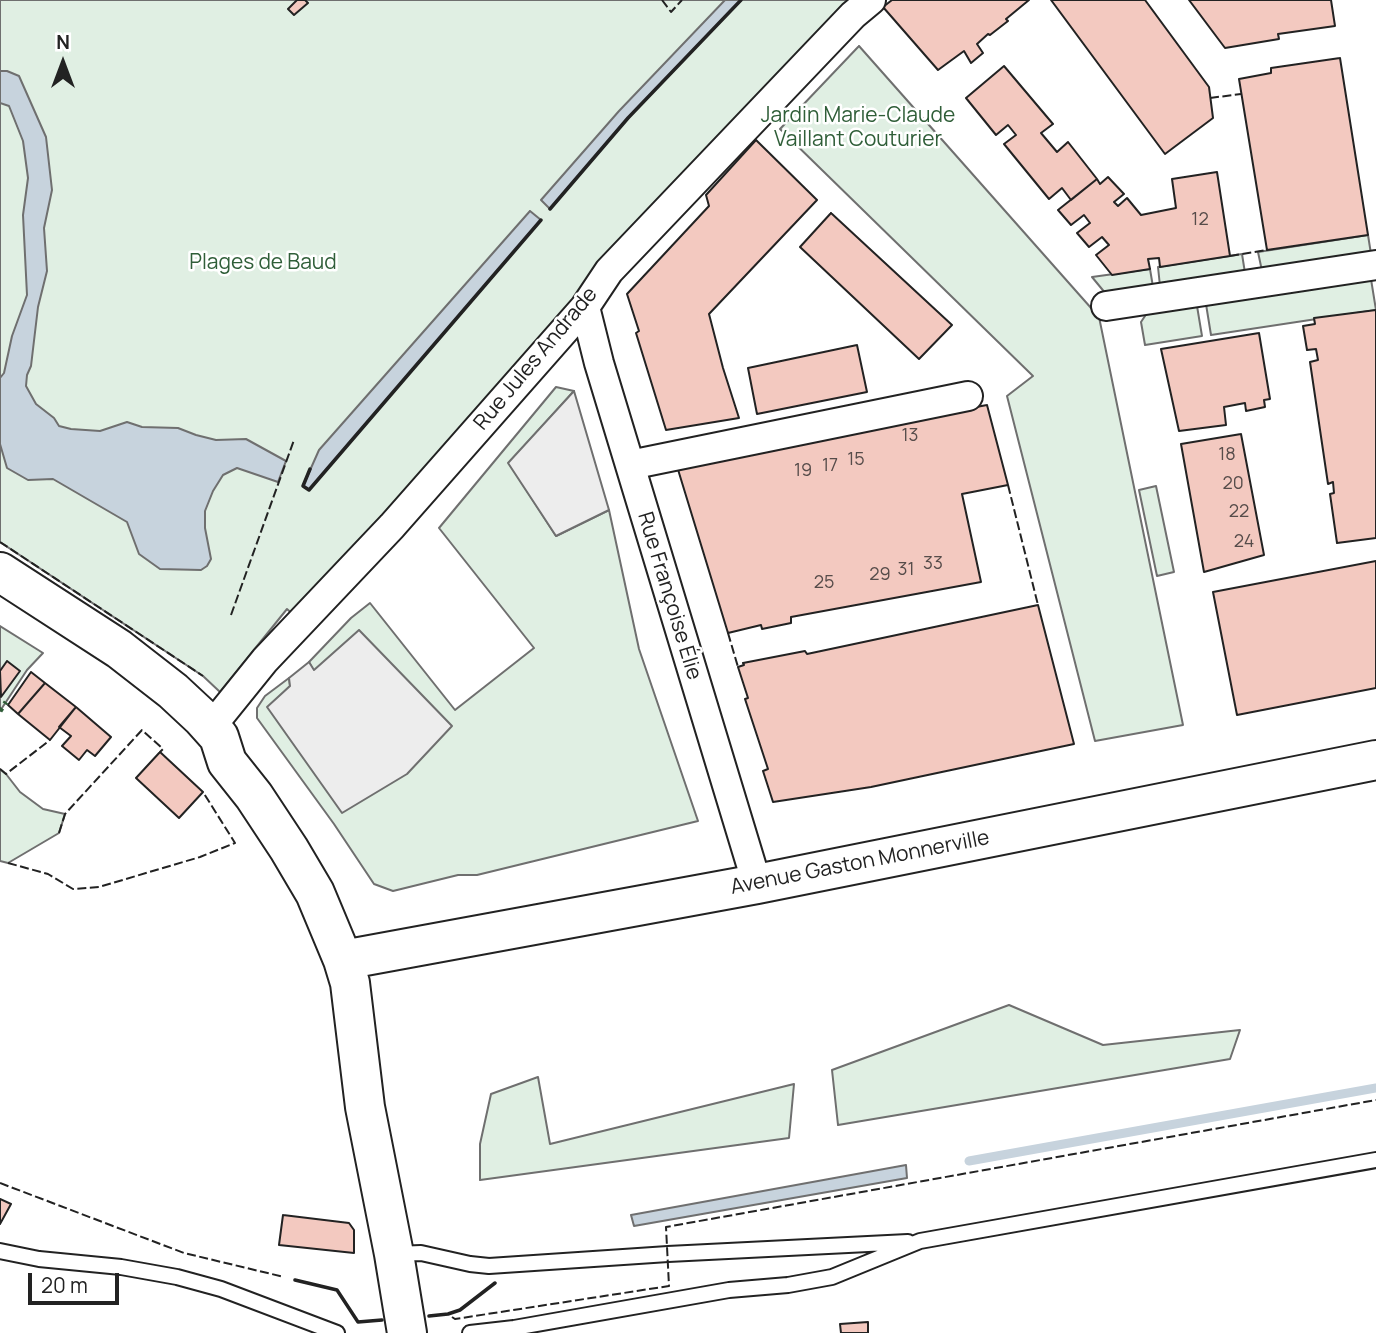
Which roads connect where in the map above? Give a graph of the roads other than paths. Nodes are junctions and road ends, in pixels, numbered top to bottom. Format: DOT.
graph roads {
  1 [pos="871,0"];
  2 [pos="1376,265"];
  3 [pos="1106,306"];
  4 [pos="584,307"];
  5 [pos="968,396"];
  6 [pos="630,465"];
  7 [pos="0,572"];
  8 [pos="0,591"];
  9 [pos="208,725"];
  10 [pos="1376,760"];
  11 [pos="228,762"];
  12 [pos="757,884"];
  13 [pos="343,960"];
  14 [pos="1376,1160"];
  15 [pos="920,1241"];
  16 [pos="0,1251"];
  17 [pos="394,1254"];
  18 [pos="337,1333"];
  19 [pos="407,1333"];
  20 [pos="470,1333"];
  1 -- 4 [label="street, Rue Jules Andrade"];
  2 -- 3 [label="street"];
  4 -- 6 [label="street, Rue Françoise Élie"];
  4 -- 9 [label="street, Rue Jules Andrade"];
  5 -- 6 [label="street"];
  6 -- 12 [label="street, Rue Françoise Élie"];
  7 -- 9 [label="main road"];
  8 -- 11 [label="main road"];
  9 -- 11 [label="main road"];
  10 -- 12 [label="main road, Avenue Gaston Monnerville"];
  11 -- 13 [label="main road"];
  12 -- 13 [label="main road, Avenue Gaston Monnerville"];
  13 -- 17 [label="main road"];
  14 -- 15 [label="lane"];
  15 -- 17 [label="lane"];
  15 -- 20 [label="lane"];
  16 -- 18 [label="lane"];
  17 -- 19 [label="main road"];
}
